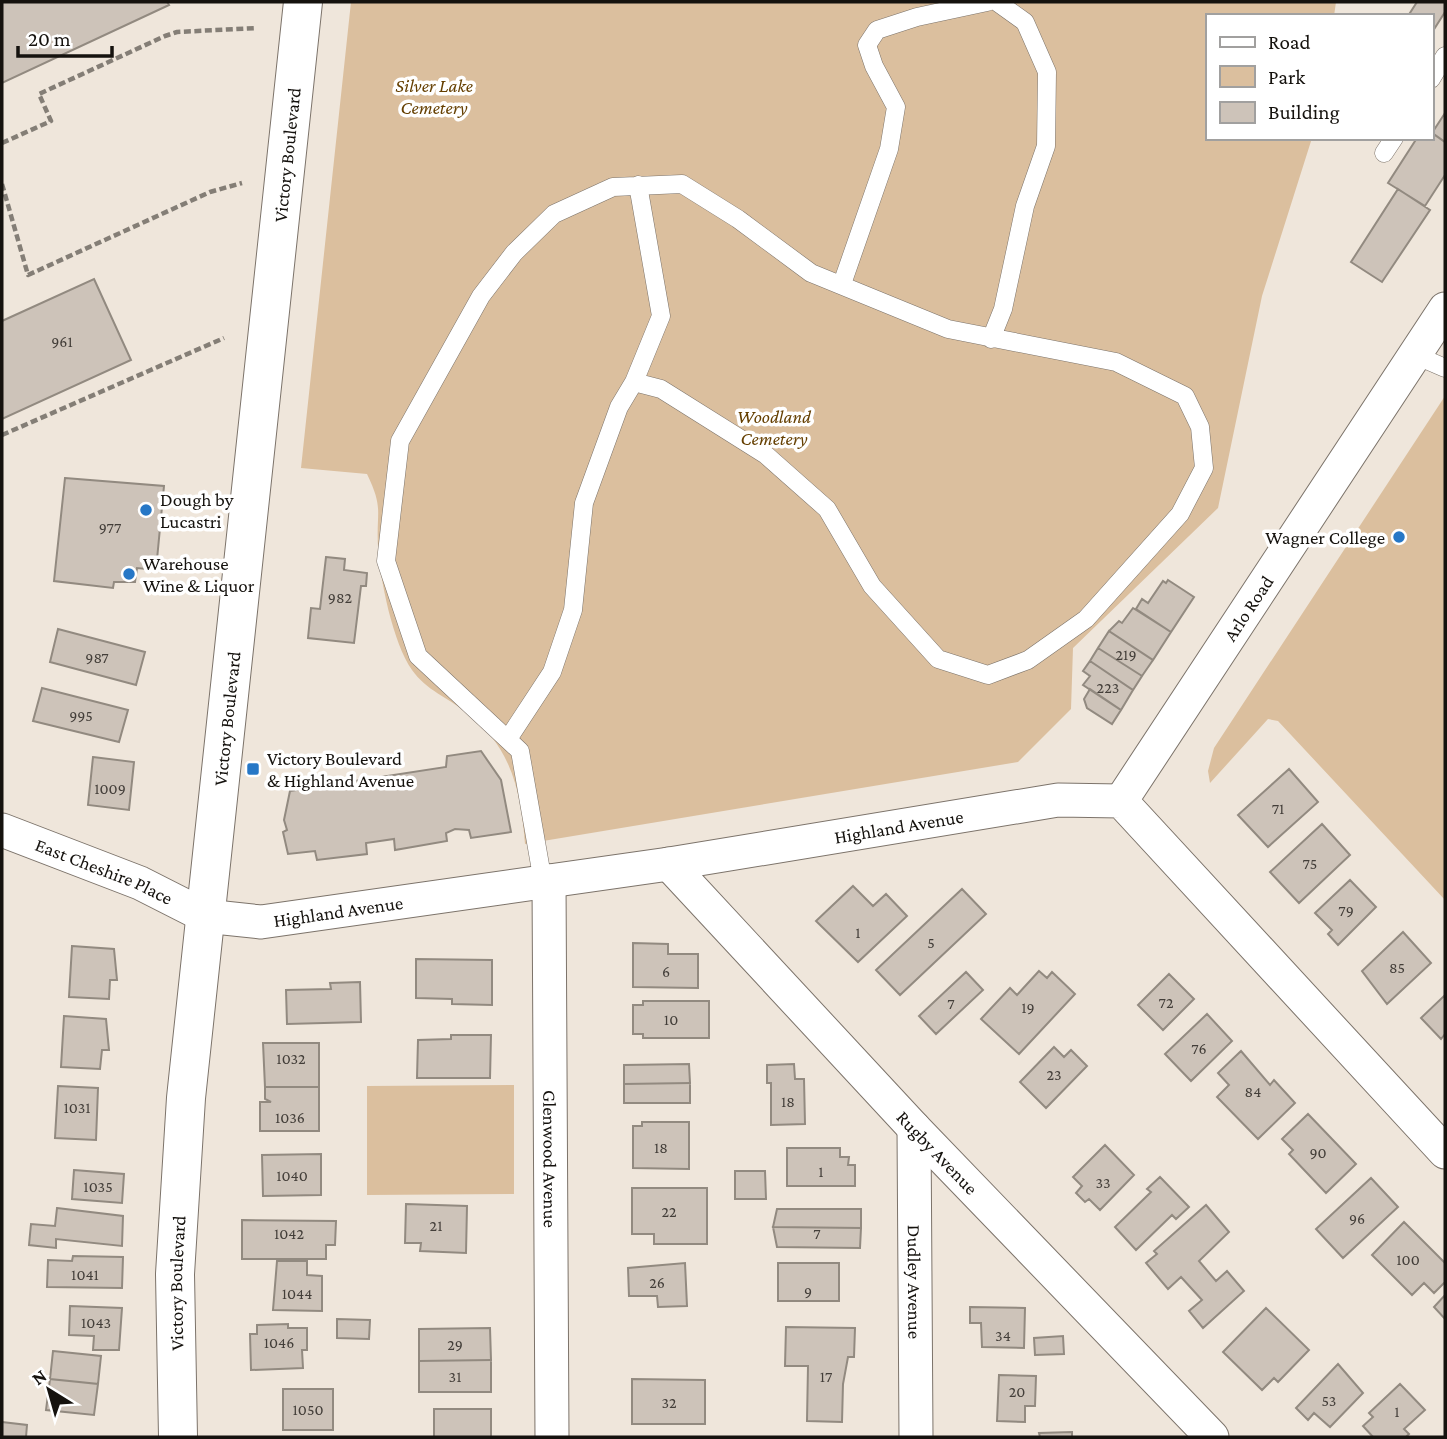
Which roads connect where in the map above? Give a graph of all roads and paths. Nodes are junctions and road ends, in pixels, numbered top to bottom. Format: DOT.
graph roads {
  1 [pos="303,2"];
  2 [pos="987,2"];
  3 [pos="997,2"];
  4 [pos="257,28"];
  5 [pos="1445,57"];
  6 [pos="1433,76"];
  7 [pos="2,143"];
  8 [pos="242,183"];
  9 [pos="2,184"];
  10 [pos="638,185"];
  11 [pos="842,284"];
  12 [pos="1445,309"];
  13 [pos="224,338"];
  14 [pos="991,339"];
  15 [pos="1415,355"];
  16 [pos="1445,368"];
  17 [pos="634,382"];
  18 [pos="2,435"];
  19 [pos="508,739"];
  20 [pos="1121,801"];
  21 [pos="2,830"];
  22 [pos="669,864"];
  23 [pos="546,882"];
  24 [pos="205,916"];
  25 [pos="914,1128"];
  26 [pos="1445,1152"];
  27 [pos="178,1437"];
  28 [pos="552,1437"];
  29 [pos="916,1437"];
  30 [pos="1212,1437"];
  1 -- 24 [label="main road, Victory Boulevard"];
  2 -- 11 [label="lane"];
  3 -- 14 [label="lane"];
  4 -- 7 [label="path"];
  5 -- 6 [label="lane"];
  8 -- 9 [label="path"];
  10 -- 11 [label="lane"];
  10 -- 17 [label="lane"];
  10 -- 19 [label="lane"];
  11 -- 14 [label="lane"];
  12 -- 15 [label="street, Arlo Road"];
  13 -- 18 [label="path"];
  14 -- 17 [label="lane"];
  15 -- 16 [label="lane"];
  15 -- 20 [label="street, Arlo Road"];
  17 -- 19 [label="lane"];
  19 -- 23 [label="lane"];
  20 -- 22 [label="street, Highland Avenue"];
  20 -- 26 [label="street"];
  21 -- 24 [label="street, East Cheshire Place"];
  22 -- 23 [label="street, Highland Avenue"];
  22 -- 25 [label="street, Rugby Avenue"];
  23 -- 24 [label="street, Highland Avenue"];
  23 -- 28 [label="street, Glenwood Avenue"];
  24 -- 27 [label="main road, Victory Boulevard"];
  25 -- 29 [label="street, Dudley Avenue"];
  25 -- 30 [label="street, Rugby Avenue"];
}
